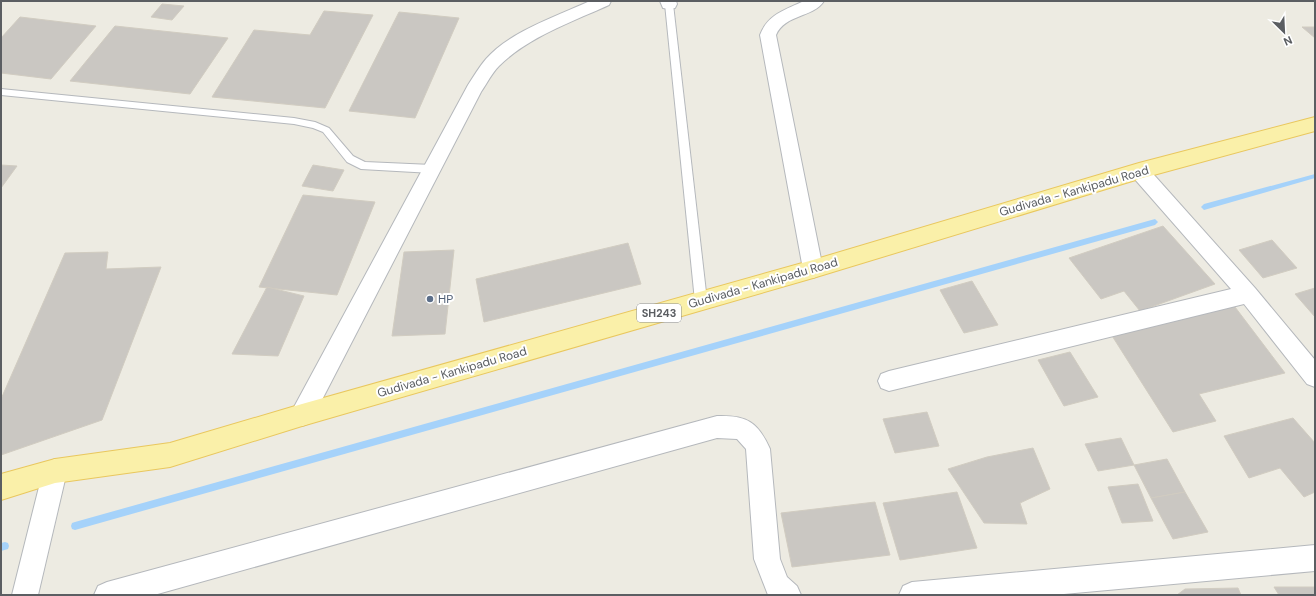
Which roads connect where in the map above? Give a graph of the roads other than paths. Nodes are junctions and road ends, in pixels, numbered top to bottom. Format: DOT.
graph roads {
  1 [pos="603,1"];
  2 [pos="816,1"];
  3 [pos="669,3"];
  4 [pos="1,92"];
  5 [pos="1315,124"];
  6 [pos="432,169"];
  7 [pos="1139,171"];
  8 [pos="813,269"];
  9 [pos="1248,294"];
  10 [pos="701,301"];
  11 [pos="1315,377"];
  12 [pos="889,381"];
  13 [pos="302,415"];
  14 [pos="55,471"];
  15 [pos="1,487"];
  16 [pos="1315,558"];
  17 [pos="25,595"];
  18 [pos="107,595"];
  19 [pos="788,595"];
  20 [pos="912,595"];
  1 -- 6 [label="street"];
  2 -- 8 [label="street"];
  3 -- 10 [label="lane"];
  4 -- 6 [label="lane"];
  5 -- 7 [label="main road, Gudivada - Kankipadu Road / SH243"];
  6 -- 13 [label="street"];
  7 -- 8 [label="main road, Gudivada - Kankipadu Road / SH243"];
  7 -- 9 [label="street"];
  8 -- 10 [label="main road, Gudivada - Kankipadu Road / SH243"];
  9 -- 11 [label="street"];
  9 -- 12 [label="street"];
  10 -- 13 [label="main road, Gudivada - Kankipadu Road / SH243"];
  13 -- 14 [label="main road, Gudivada - Kankipadu Road / SH243"];
  14 -- 15 [label="main road, Gudivada - Kankipadu Road / SH243"];
  14 -- 17 [label="street"];
  16 -- 20 [label="street"];
  18 -- 19 [label="street"];
}
